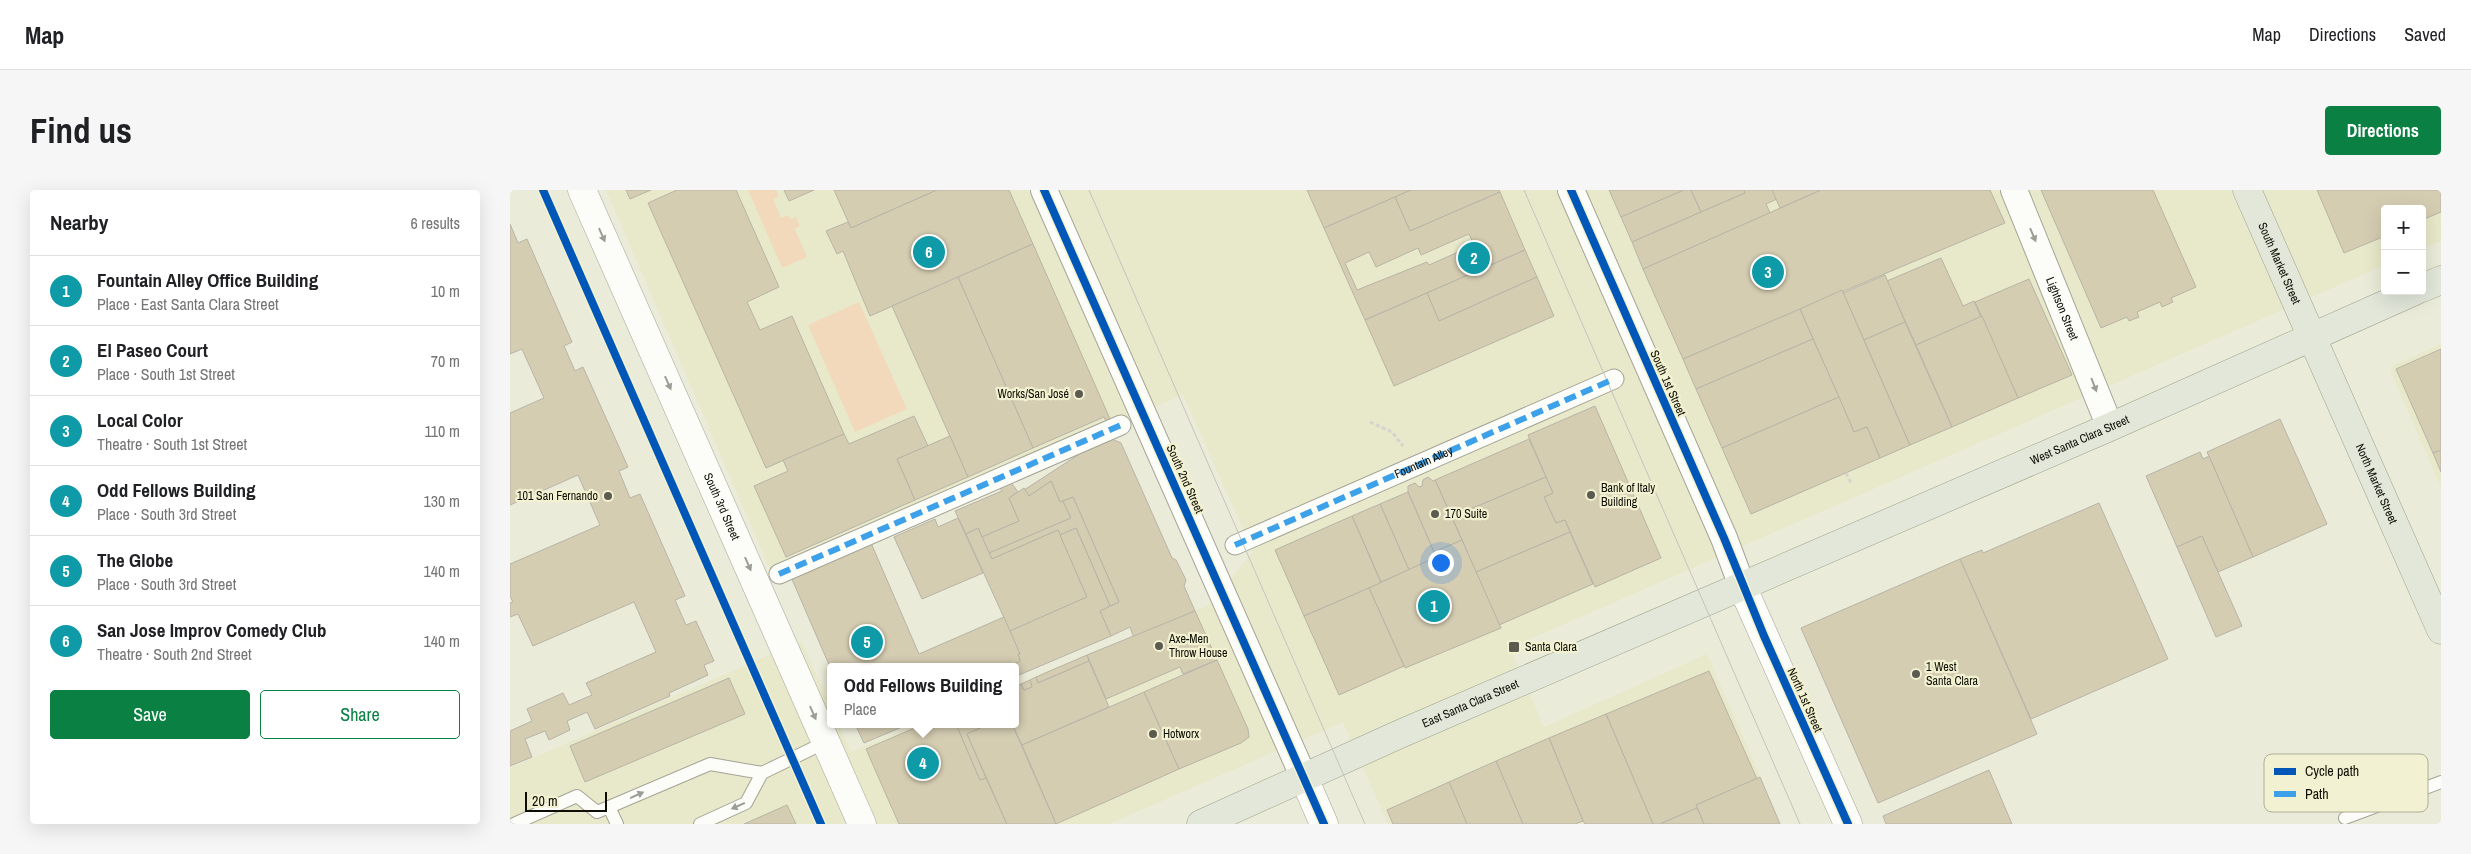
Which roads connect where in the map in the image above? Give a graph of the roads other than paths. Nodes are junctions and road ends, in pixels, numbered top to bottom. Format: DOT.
graph roads {
  1 [pos="582,190"];
  2 [pos="1044,190"];
  3 [pos="1571,190"];
  4 [pos="2014,190"];
  5 [pos="2247,190"];
  6 [pos="2441,280"];
  7 [pos="2426,286"];
  8 [pos="2406,295"];
  9 [pos="2312,337"];
  10 [pos="1614,379"];
  11 [pos="1121,425"];
  12 [pos="2110,427"];
  13 [pos="1235,545"];
  14 [pos="780,574"];
  15 [pos="1742,586"];
  16 [pos="2441,630"];
  17 [pos="826,742"];
  18 [pos="762,773"];
  19 [pos="1304,778"];
  20 [pos="2441,782"];
  21 [pos="2428,787"];
  22 [pos="609,807"];
  23 [pos="2361,812"];
  24 [pos="2345,818"];
  25 [pos="514,824"];
  26 [pos="617,824"];
  27 [pos="700,824"];
  28 [pos="862,824"];
  29 [pos="1201,824"];
  30 [pos="1324,824"];
  31 [pos="1848,824"];
  1 -- 17 [label="street, South 3rd Street, one-way"];
  2 -- 19 [label="street, South 2nd Street"];
  3 -- 15 [label="street, South 1st Street"];
  4 -- 12 [label="street, Lightson Street, one-way"];
  5 -- 9 [label="main road, South Market Street"];
  6 -- 7 [label="main road"];
  8 -- 9 [label="main road, West Santa Clara Street"];
  9 -- 12 [label="main road, West Santa Clara Street"];
  9 -- 16 [label="main road, North Market Street"];
  10 -- 13 [label="street, Fountain Alley"];
  11 -- 14 [label="street"];
  12 -- 15 [label="main road, West Santa Clara Street"];
  15 -- 19 [label="main road, East Santa Clara Street"];
  15 -- 31 [label="street, North 1st Street"];
  17 -- 18 [label="lane"];
  17 -- 28 [label="street, South 3rd Street"];
  22 -- 18 [label="lane, one-way"];
  18 -- 27 [label="lane, one-way"];
  19 -- 29 [label="main road, East Santa Clara Street"];
  19 -- 30 [label="street"];
  20 -- 21 [label="lane"];
  22 -- 25 [label="lane"];
  22 -- 26 [label="lane"];
  23 -- 24 [label="lane"];
}
